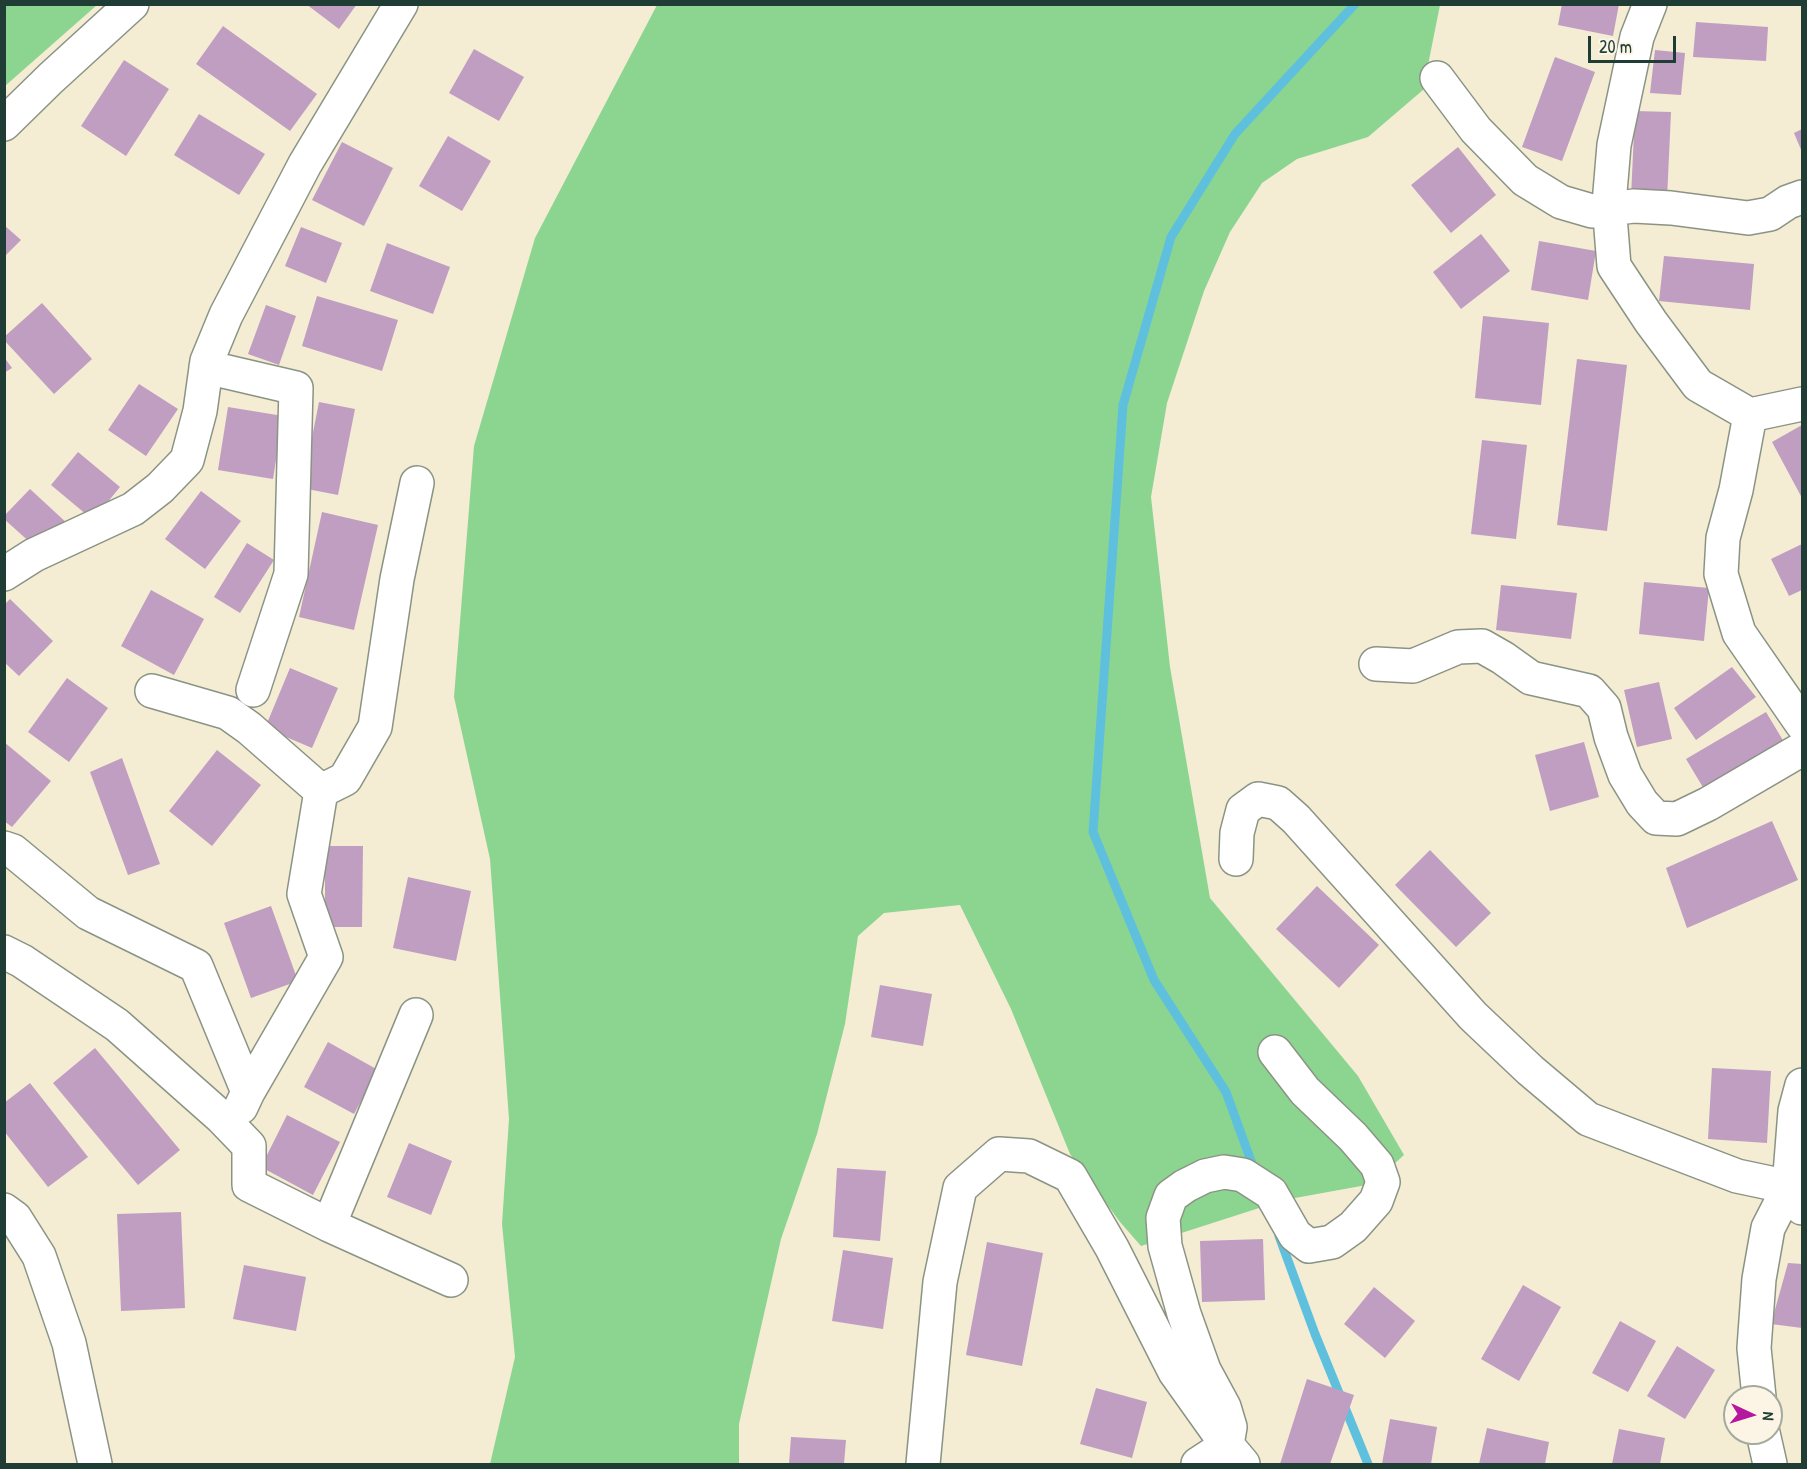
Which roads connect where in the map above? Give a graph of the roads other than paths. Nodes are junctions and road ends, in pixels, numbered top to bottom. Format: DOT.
graph roads {
  1 [pos="132,4"];
  2 [pos="401,4"];
  3 [pos="1650,4"];
  4 [pos="1437,78"];
  5 [pos="4,124"];
  6 [pos="1803,197"];
  7 [pos="1610,209"];
  8 [pos="206,367"];
  9 [pos="1803,404"];
  10 [pos="1750,415"];
  11 [pos="417,483"];
  12 [pos="4,574"];
  13 [pos="1376,664"];
  14 [pos="253,690"];
  15 [pos="152,691"];
  16 [pos="1803,724"];
  17 [pos="1803,749"];
  18 [pos="321,791"];
  19 [pos="4,848"];
  20 [pos="1236,859"];
  21 [pos="4,951"];
  22 [pos="416,1015"];
  23 [pos="1275,1052"];
  24 [pos="1803,1085"];
  25 [pos="248,1092"];
  26 [pos="231,1127"];
  27 [pos="1798,1139"];
  28 [pos="1796,1197"];
  29 [pos="4,1210"];
  30 [pos="329,1225"];
  31 [pos="451,1280"];
  32 [pos="1758,1385"];
  33 [pos="1766,1445"];
  34 [pos="1235,1455"];
  35 [pos="95,1464"];
  36 [pos="923,1464"];
  37 [pos="1198,1464"];
  38 [pos="1770,1464"];
  1 -- 5 [label="street"];
  2 -- 8 [label="street"];
  3 -- 7 [label="street"];
  4 -- 7 [label="street"];
  6 -- 7 [label="street"];
  7 -- 10 [label="street"];
  8 -- 12 [label="street"];
  8 -- 14 [label="street"];
  9 -- 10 [label="street"];
  10 -- 16 [label="street"];
  11 -- 18 [label="street"];
  13 -- 17 [label="street"];
  15 -- 18 [label="street"];
  18 -- 25 [label="street"];
  19 -- 25 [label="street"];
  20 -- 28 [label="street"];
  21 -- 26 [label="street"];
  22 -- 30 [label="street"];
  23 -- 34 [label="street"];
  24 -- 27 [label="street"];
  25 -- 26 [label="street"];
  26 -- 30 [label="street"];
  27 -- 28 [label="street"];
  28 -- 32 [label="street"];
  29 -- 35 [label="street"];
  30 -- 31 [label="street"];
  33 -- 38 [label="street"];
  34 -- 36 [label="street"];
  34 -- 37 [label="street"];
}
